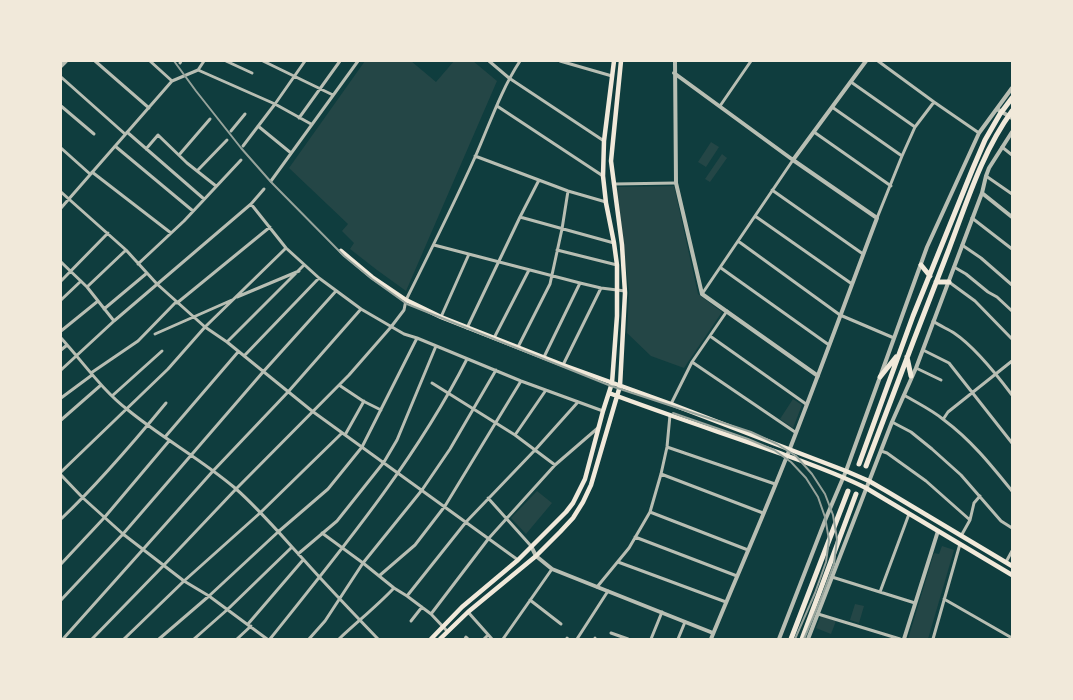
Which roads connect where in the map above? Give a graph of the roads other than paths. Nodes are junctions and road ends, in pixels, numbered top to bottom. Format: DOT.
graph roads {
  1 [pos="66,61"];
  2 [pos="95,61"];
  3 [pos="150,61"];
  4 [pos="204,61"];
  5 [pos="226,61"];
  6 [pos="263,61"];
  7 [pos="305,61"];
  8 [pos="340,61"];
  9 [pos="358,61"];
  10 [pos="489,61"];
  11 [pos="520,61"];
  12 [pos="560,61"];
  13 [pos="614,61"];
  14 [pos="622,61"];
  15 [pos="675,61"];
  16 [pos="751,61"];
  17 [pos="866,61"];
  18 [pos="878,61"];
  19 [pos="61,66"];
  20 [pos="198,70"];
  21 [pos="252,73"];
  22 [pos="674,73"];
  23 [pos="612,76"];
  24 [pos="61,77"];
  25 [pos="294,77"];
  26 [pos="509,78"];
  27 [pos="172,81"];
  28 [pos="851,82"];
  29 [pos="1012,88"];
  30 [pos="320,89"];
  31 [pos="333,95"];
  32 [pos="1012,98"];
  33 [pos="934,102"];
  34 [pos="275,104"];
  35 [pos="61,106"];
  36 [pos="497,106"];
  37 [pos="720,106"];
  38 [pos="832,107"];
  39 [pos="150,108"];
  40 [pos="997,109"];
  41 [pos="1012,111"];
  42 [pos="245,114"];
  43 [pos="298,118"];
  44 [pos="1012,118"];
  45 [pos="210,119"];
  46 [pos="311,124"];
  47 [pos="258,126"];
  48 [pos="915,127"];
  49 [pos="231,132"];
  50 [pos="814,132"];
  51 [pos="1012,132"];
  52 [pos="126,133"];
  53 [pos="979,133"];
  54 [pos="94,134"];
  55 [pos="227,140"];
  56 [pos="604,141"];
  57 [pos="115,146"];
  58 [pos="242,146"];
  59 [pos="1002,147"];
  60 [pos="61,148"];
  61 [pos="146,149"];
  62 [pos="291,153"];
  63 [pos="179,155"];
  64 [pos="1012,155"];
  65 [pos="475,156"];
  66 [pos="902,156"];
  67 [pos="241,160"];
  68 [pos="793,160"];
  69 [pos="197,171"];
  70 [pos="91,173"];
  71 [pos="603,176"];
  72 [pos="986,176"];
  73 [pos="539,180"];
  74 [pos="271,181"];
  75 [pos="676,183"];
  76 [pos="614,184"];
  77 [pos="216,186"];
  78 [pos="891,186"];
  79 [pos="264,189"];
  80 [pos="772,190"];
  81 [pos="568,191"];
  82 [pos="61,192"];
  83 [pos="982,193"];
  84 [pos="1012,194"];
  85 [pos="69,199"];
  86 [pos="204,199"];
  87 [pos="606,203"];
  88 [pos="251,204"];
  89 [pos="61,208"];
  90 [pos="194,211"];
  91 [pos="755,216"];
  92 [pos="520,217"];
  93 [pos="1012,217"];
  94 [pos="877,218"];
  95 [pos="972,218"];
  96 [pos="270,227"];
  97 [pos="562,229"];
  98 [pos="171,233"];
  99 [pos="108,234"];
  100 [pos="738,241"];
  101 [pos="614,243"];
  102 [pos="434,245"];
  103 [pos="962,246"];
  104 [pos="286,248"];
  105 [pos="1012,249"];
  106 [pos="126,250"];
  107 [pos="557,250"];
  108 [pos="341,251"];
  109 [pos="469,254"];
  110 [pos="863,254"];
  111 [pos="61,262"];
  112 [pos="499,262"];
  113 [pos="138,264"];
  114 [pos="304,265"];
  115 [pos="921,265"];
  116 [pos="617,266"];
  117 [pos="720,267"];
  118 [pos="954,267"];
  119 [pos="299,270"];
  120 [pos="529,270"];
  121 [pos="70,271"];
  122 [pos="147,273"];
  123 [pos="551,276"];
  124 [pos="930,276"];
  125 [pos="319,278"];
  126 [pos="61,281"];
  127 [pos="81,281"];
  128 [pos="936,282"];
  129 [pos="949,282"];
  130 [pos="580,283"];
  131 [pos="157,284"];
  132 [pos="852,284"];
  133 [pos="1012,285"];
  134 [pos="87,287"];
  135 [pos="601,288"];
  136 [pos="617,290"];
  137 [pos="336,291"];
  138 [pos="625,291"];
  139 [pos="702,294"];
  140 [pos="234,299"];
  141 [pos="61,300"];
  142 [pos="406,300"];
  143 [pos="98,301"];
  144 [pos="176,302"];
  145 [pos="104,309"];
  146 [pos="361,309"];
  147 [pos="727,311"];
  148 [pos="1012,311"];
  149 [pos="840,315"];
  150 [pos="194,317"];
  151 [pos="441,317"];
  152 [pos="114,321"];
  153 [pos="934,321"];
  154 [pos="205,327"];
  155 [pos="391,327"];
  156 [pos="467,328"];
  157 [pos="61,331"];
  158 [pos="156,334"];
  159 [pos="710,336"];
  160 [pos="61,338"];
  161 [pos="417,338"];
  162 [pos="494,338"];
  163 [pos="894,338"];
  164 [pos="1012,340"];
  165 [pos="227,342"];
  166 [pos="67,345"];
  167 [pos="436,346"];
  168 [pos="830,346"];
  169 [pos="518,347"];
  170 [pos="61,350"];
  171 [pos="923,350"];
  172 [pos="162,351"];
  173 [pos="238,352"];
  174 [pos="900,353"];
  175 [pos="77,356"];
  176 [pos="244,356"];
  177 [pos="907,356"];
  178 [pos="544,357"];
  179 [pos="468,359"];
  180 [pos="1012,361"];
  181 [pos="692,362"];
  182 [pos="563,365"];
  183 [pos="916,368"];
  184 [pos="61,370"];
  185 [pos="496,370"];
  186 [pos="263,372"];
  187 [pos="92,374"];
  188 [pos="996,374"];
  189 [pos="818,376"];
  190 [pos="911,376"];
  191 [pos="880,377"];
  192 [pos="940,380"];
  193 [pos="521,381"];
  194 [pos="432,383"];
  195 [pos="612,383"];
  196 [pos="101,385"];
  197 [pos="339,385"];
  198 [pos="620,386"];
  199 [pos="546,390"];
  200 [pos="288,392"];
  201 [pos="972,392"];
  202 [pos="609,393"];
  203 [pos="450,394"];
  204 [pos="903,395"];
  205 [pos="1012,395"];
  206 [pos="112,396"];
  207 [pos="618,396"];
  208 [pos="61,398"];
  209 [pos="364,401"];
  210 [pos="578,402"];
  211 [pos="166,403"];
  212 [pos="671,404"];
  213 [pos="806,404"];
  214 [pos="473,408"];
  215 [pos="126,410"];
  216 [pos="380,410"];
  217 [pos="312,411"];
  218 [pos="603,411"];
  219 [pos="670,415"];
  220 [pos="943,419"];
  221 [pos="61,420"];
  222 [pos="892,422"];
  223 [pos="496,424"];
  224 [pos="148,425"];
  225 [pos="599,427"];
  226 [pos="795,432"];
  227 [pos="344,434"];
  228 [pos="514,436"];
  229 [pos="165,437"];
  230 [pos="169,441"];
  231 [pos="1012,443"];
  232 [pos="667,446"];
  233 [pos="362,447"];
  234 [pos="535,450"];
  235 [pos="790,450"];
  236 [pos="881,451"];
  237 [pos="190,456"];
  238 [pos="787,456"];
  239 [pos="384,462"];
  240 [pos="859,464"];
  241 [pos="555,465"];
  242 [pos="866,466"];
  243 [pos="213,471"];
  244 [pos="846,471"];
  245 [pos="399,473"];
  246 [pos="61,474"];
  247 [pos="661,474"];
  248 [pos="844,477"];
  249 [pos="869,481"];
  250 [pos="775,484"];
  251 [pos="866,488"];
  252 [pos="236,489"];
  253 [pos="422,490"];
  254 [pos="848,491"];
  255 [pos="1012,491"];
  256 [pos="856,494"];
  257 [pos="980,496"];
  258 [pos="83,498"];
  259 [pos="488,498"];
  260 [pos="445,506"];
  261 [pos="650,512"];
  262 [pos="260,513"];
  263 [pos="763,513"];
  264 [pos="909,514"];
  265 [pos="104,518"];
  266 [pos="507,518"];
  267 [pos="61,519"];
  268 [pos="970,520"];
  269 [pos="466,522"];
  270 [pos="1012,528"];
  271 [pos="938,531"];
  272 [pos="278,532"];
  273 [pos="322,532"];
  274 [pos="123,534"];
  275 [pos="961,536"];
  276 [pos="489,538"];
  277 [pos="635,538"];
  278 [pos="960,544"];
  279 [pos="531,546"];
  280 [pos="292,547"];
  281 [pos="343,548"];
  282 [pos="144,549"];
  283 [pos="748,550"];
  284 [pos="1012,551"];
  285 [pos="298,554"];
  286 [pos="536,556"];
  287 [pos="303,560"];
  288 [pos="518,560"];
  289 [pos="618,562"];
  290 [pos="1006,562"];
  291 [pos="363,563"];
  292 [pos="61,564"];
  293 [pos="164,565"];
  294 [pos="1012,566"];
  295 [pos="552,569"];
  296 [pos="1012,575"];
  297 [pos="379,576"];
  298 [pos="737,576"];
  299 [pos="832,576"];
  300 [pos="320,577"];
  301 [pos="184,581"];
  302 [pos="597,587"];
  303 [pos="394,588"];
  304 [pos="608,591"];
  305 [pos="880,592"];
  306 [pos="209,596"];
  307 [pos="407,596"];
  308 [pos="340,599"];
  309 [pos="944,599"];
  310 [pos="61,600"];
  311 [pos="530,600"];
  312 [pos="726,602"];
  313 [pos="916,603"];
  314 [pos="422,607"];
  315 [pos="462,607"];
  316 [pos="228,610"];
  317 [pos="468,612"];
  318 [pos="662,612"];
  319 [pos="431,614"];
  320 [pos="818,614"];
  321 [pos="360,620"];
  322 [pos="411,621"];
  323 [pos="686,621"];
  324 [pos="561,624"];
  325 [pos="250,625"];
  326 [pos="442,626"];
  327 [pos="447,631"];
  328 [pos="713,633"];
  329 [pos="611,634"];
  330 [pos="488,635"];
  331 [pos="1012,638"];
  332 [pos="63,639"];
  333 [pos="92,639"];
  334 [pos="124,639"];
  335 [pos="159,639"];
  336 [pos="194,639"];
  337 [pos="236,639"];
  338 [pos="269,639"];
  339 [pos="309,639"];
  340 [pos="339,639"];
  341 [pos="378,639"];
  342 [pos="430,639"];
  343 [pos="440,639"];
  344 [pos="484,639"];
  345 [pos="492,639"];
  346 [pos="502,639"];
  347 [pos="577,639"];
  348 [pos="628,639"];
  349 [pos="651,639"];
  350 [pos="678,639"];
  351 [pos="711,639"];
  352 [pos="779,639"];
  353 [pos="792,639"];
  354 [pos="802,639"];
  355 [pos="808,639"];
  356 [pos="900,639"];
  357 [pos="904,639"];
  358 [pos="932,639"];
  1 -- 19 [label="street"];
  2 -- 39 [label="street"];
  3 -- 27 [label="street"];
  4 -- 20 [label="street"];
  5 -- 21 [label="street"];
  6 -- 25 [label="street"];
  7 -- 25 [label="street"];
  8 -- 30 [label="street"];
  9 -- 31 [label="street"];
  10 -- 26 [label="street"];
  11 -- 26 [label="street"];
  12 -- 23 [label="street"];
  13 -- 23 [label="main road"];
  14 -- 76 [label="main road"];
  15 -- 22 [label="street"];
  16 -- 37 [label="street"];
  17 -- 28 [label="street"];
  18 -- 33 [label="street"];
  20 -- 27 [label="street"];
  20 -- 34 [label="street"];
  22 -- 37 [label="street"];
  22 -- 75 [label="street"];
  23 -- 56 [label="main road"];
  24 -- 52 [label="street"];
  25 -- 30 [label="street"];
  25 -- 34 [label="street"];
  26 -- 36 [label="street"];
  26 -- 56 [label="street"];
  27 -- 39 [label="street"];
  28 -- 38 [label="street"];
  28 -- 48 [label="street"];
  29 -- 40 [label="street"];
  30 -- 31 [label="street"];
  30 -- 43 [label="street"];
  31 -- 46 [label="street"];
  32 -- 124 [label="main road"];
  33 -- 48 [label="street"];
  33 -- 53 [label="street"];
  34 -- 43 [label="street"];
  34 -- 47 [label="street"];
  35 -- 54 [label="street"];
  36 -- 65 [label="street"];
  36 -- 71 [label="street"];
  37 -- 68 [label="street"];
  38 -- 50 [label="street"];
  38 -- 66 [label="street"];
  39 -- 52 [label="street"];
  40 -- 44 [label="street"];
  40 -- 53 [label="street"];
  41 -- 128 [label="main road"];
  42 -- 49 [label="street"];
  43 -- 46 [label="street"];
  45 -- 63 [label="street"];
  46 -- 62 [label="street"];
  47 -- 58 [label="street"];
  47 -- 62 [label="street"];
  48 -- 66 [label="street"];
  50 -- 68 [label="street"];
  50 -- 78 [label="street"];
  51 -- 59 [label="street"];
  52 -- 57 [label="street"];
  52 -- 61 [label="street"];
  53 -- 115 [label="street"];
  55 -- 69 [label="street"];
  56 -- 71 [label="main road"];
  57 -- 70 [label="street"];
  57 -- 90 [label="street"];
  59 -- 64 [label="street"];
  59 -- 72 [label="street"];
  60 -- 70 [label="street"];
  61 -- 63 [label="street"];
  61 -- 86 [label="street"];
  62 -- 74 [label="street"];
  63 -- 69 [label="street"];
  65 -- 73 [label="street"];
  65 -- 102 [label="street"];
  66 -- 78 [label="street"];
  67 -- 77 [label="street"];
  68 -- 80 [label="street"];
  68 -- 94 [label="street"];
  69 -- 77 [label="street"];
  70 -- 85 [label="street"];
  70 -- 98 [label="street"];
  71 -- 87 [label="main road"];
  72 -- 83 [label="street"];
  72 -- 84 [label="street"];
  73 -- 81 [label="street"];
  73 -- 92 [label="street"];
  75 -- 76 [label="street"];
  75 -- 139 [label="street"];
  76 -- 138 [label="main road"];
  77 -- 86 [label="street"];
  78 -- 94 [label="street"];
  79 -- 88 [label="street"];
  80 -- 91 [label="street"];
  80 -- 110 [label="street"];
  81 -- 87 [label="street"];
  81 -- 97 [label="street"];
  82 -- 85 [label="street"];
  83 -- 93 [label="street"];
  83 -- 95 [label="street"];
  85 -- 89 [label="street"];
  85 -- 99 [label="street"];
  86 -- 90 [label="street"];
  87 -- 101 [label="main road"];
  88 -- 96 [label="street"];
  88 -- 131 [label="street"];
  90 -- 98 [label="street"];
  91 -- 100 [label="street"];
  91 -- 132 [label="street"];
  92 -- 97 [label="street"];
  92 -- 112 [label="street"];
  94 -- 110 [label="street"];
  95 -- 103 [label="street"];
  95 -- 105 [label="street"];
  96 -- 104 [label="street"];
  96 -- 144 [label="street"];
  97 -- 101 [label="street"];
  97 -- 107 [label="street"];
  98 -- 113 [label="street"];
  99 -- 106 [label="street"];
  99 -- 121 [label="street"];
  100 -- 117 [label="street"];
  100 -- 149 [label="street"];
  101 -- 116 [label="main road"];
  102 -- 109 [label="street"];
  102 -- 142 [label="street"];
  103 -- 118 [label="street"];
  103 -- 133 [label="street"];
  104 -- 114 [label="street"];
  104 -- 140 [label="street"];
  106 -- 113 [label="street"];
  106 -- 134 [label="street"];
  107 -- 116 [label="street"];
  107 -- 123 [label="street"];
  108 -- 142 [label="main road"];
  109 -- 112 [label="street"];
  109 -- 151 [label="street"];
  110 -- 132 [label="street"];
  111 -- 121 [label="street"];
  112 -- 120 [label="street"];
  112 -- 156 [label="street"];
  113 -- 122 [label="street"];
  114 -- 119 [label="street"];
  114 -- 125 [label="street"];
  115 -- 124 [label="main road"];
  115 -- 163 [label="street"];
  116 -- 136 [label="main road"];
  117 -- 139 [label="street"];
  117 -- 168 [label="street"];
  118 -- 129 [label="street"];
  118 -- 148 [label="street"];
  119 -- 140 [label="street"];
  119 -- 165 [label="street"];
  120 -- 123 [label="street"];
  120 -- 162 [label="street"];
  121 -- 126 [label="street"];
  121 -- 127 [label="street"];
  122 -- 131 [label="street"];
  122 -- 145 [label="street"];
  123 -- 130 [label="street"];
  123 -- 169 [label="street"];
  124 -- 174 [label="main road"];
  125 -- 137 [label="street"];
  125 -- 176 [label="street"];
  127 -- 134 [label="street"];
  127 -- 141 [label="street"];
  128 -- 129 [label="main road"];
  128 -- 177 [label="main road"];
  129 -- 153 [label="street"];
  129 -- 164 [label="street"];
  130 -- 135 [label="street"];
  130 -- 178 [label="street"];
  131 -- 144 [label="street"];
  131 -- 152 [label="street"];
  132 -- 149 [label="street"];
  134 -- 143 [label="street"];
  135 -- 136 [label="street"];
  135 -- 182 [label="street"];
  136 -- 138 [label="street"];
  136 -- 195 [label="main road"];
  137 -- 146 [label="street"];
  137 -- 186 [label="street"];
  138 -- 198 [label="main road"];
  139 -- 147 [label="street"];
  140 -- 150 [label="street"];
  140 -- 154 [label="street"];
  142 -- 151 [label="main road"];
  142 -- 155 [label="street"];
  143 -- 145 [label="street"];
  143 -- 157 [label="street"];
  144 -- 150 [label="street"];
  144 -- 187 [label="street"];
  145 -- 152 [label="street"];
  146 -- 155 [label="street"];
  146 -- 200 [label="street"];
  147 -- 159 [label="street"];
  147 -- 189 [label="street"];
  149 -- 163 [label="street"];
  149 -- 168 [label="street"];
  150 -- 154 [label="street"];
  150 -- 158 [label="street"];
  151 -- 156 [label="main road"];
  152 -- 175 [label="street"];
  153 -- 171 [label="street"];
  153 -- 188 [label="street"];
  154 -- 165 [label="street"];
  154 -- 215 [label="street"];
  155 -- 161 [label="street"];
  155 -- 197 [label="street"];
  156 -- 162 [label="main road"];
  159 -- 181 [label="street"];
  159 -- 213 [label="street"];
  160 -- 166 [label="street"];
  161 -- 167 [label="street"];
  161 -- 216 [label="street"];
  162 -- 169 [label="main road"];
  163 -- 191 [label="street"];
  165 -- 173 [label="street"];
  166 -- 170 [label="street"];
  166 -- 175 [label="street"];
  167 -- 179 [label="street"];
  167 -- 239 [label="street"];
  168 -- 189 [label="street"];
  169 -- 178 [label="main road"];
  171 -- 183 [label="street"];
  171 -- 201 [label="street"];
  172 -- 206 [label="street"];
  173 -- 176 [label="street"];
  173 -- 229 [label="street"];
  174 -- 191 [label="main road"];
  174 -- 240 [label="main road"];
  175 -- 184 [label="street"];
  175 -- 187 [label="street"];
  176 -- 186 [label="street"];
  177 -- 190 [label="main road"];
  177 -- 242 [label="main road"];
  178 -- 182 [label="main road"];
  179 -- 185 [label="street"];
  179 -- 203 [label="street"];
  180 -- 188 [label="street"];
  181 -- 212 [label="street"];
  181 -- 226 [label="street"];
  182 -- 195 [label="main road"];
  183 -- 190 [label="street"];
  183 -- 192 [label="street"];
  185 -- 193 [label="street"];
  185 -- 214 [label="street"];
  186 -- 200 [label="street"];
  186 -- 237 [label="street"];
  187 -- 196 [label="street"];
  187 -- 208 [label="street"];
  188 -- 201 [label="street"];
  188 -- 205 [label="street"];
  189 -- 213 [label="street"];
  190 -- 204 [label="street"];
  191 -- 244 [label="street"];
  193 -- 199 [label="street"];
  193 -- 223 [label="street"];
  194 -- 203 [label="street"];
  195 -- 198 [label="main road"];
  195 -- 202 [label="main road"];
  196 -- 206 [label="street"];
  196 -- 221 [label="street"];
  197 -- 209 [label="street"];
  197 -- 217 [label="street"];
  198 -- 207 [label="main road"];
  198 -- 212 [label="main road"];
  199 -- 210 [label="street"];
  199 -- 228 [label="street"];
  200 -- 217 [label="street"];
  200 -- 243 [label="street"];
  201 -- 220 [label="street"];
  201 -- 231 [label="street"];
  202 -- 207 [label="main road"];
  202 -- 218 [label="main road"];
  203 -- 214 [label="street"];
  203 -- 245 [label="street"];
  204 -- 220 [label="street"];
  204 -- 222 [label="street"];
  206 -- 215 [label="street"];
  207 -- 219 [label="main road"];
  207 -- 286 [label="main road"];
  209 -- 216 [label="street"];
  209 -- 227 [label="street"];
  210 -- 218 [label="street"];
  210 -- 234 [label="street"];
  211 -- 224 [label="street"];
  212 -- 235 [label="main road"];
  213 -- 226 [label="street"];
  214 -- 223 [label="street"];
  214 -- 253 [label="street"];
  215 -- 224 [label="street"];
  215 -- 246 [label="street"];
  216 -- 233 [label="street"];
  217 -- 227 [label="street"];
  217 -- 252 [label="street"];
  218 -- 225 [label="main road"];
  219 -- 232 [label="street"];
  219 -- 238 [label="main road"];
  220 -- 255 [label="street"];
  222 -- 236 [label="street"];
  222 -- 257 [label="street"];
  223 -- 228 [label="street"];
  223 -- 260 [label="street"];
  224 -- 229 [label="street"];
  224 -- 258 [label="street"];
  225 -- 241 [label="street"];
  225 -- 279 [label="main road"];
  226 -- 235 [label="street"];
  227 -- 233 [label="street"];
  227 -- 262 [label="street"];
  228 -- 234 [label="street"];
  229 -- 230 [label="street"];
  230 -- 237 [label="street"];
  230 -- 265 [label="street"];
  232 -- 247 [label="street"];
  232 -- 250 [label="street"];
  233 -- 239 [label="street"];
  233 -- 272 [label="street"];
  234 -- 241 [label="street"];
  234 -- 259 [label="street"];
  235 -- 238 [label="street"];
  235 -- 244 [label="main road"];
  236 -- 249 [label="street"];
  236 -- 268 [label="street"];
  237 -- 243 [label="street"];
  237 -- 274 [label="street"];
  238 -- 248 [label="main road"];
  238 -- 250 [label="street"];
  239 -- 245 [label="street"];
  239 -- 273 [label="street"];
  241 -- 266 [label="street"];
  243 -- 252 [label="street"];
  243 -- 282 [label="street"];
  244 -- 248 [label="street"];
  244 -- 249 [label="main road"];
  245 -- 253 [label="street"];
  245 -- 281 [label="street"];
  246 -- 258 [label="street"];
  247 -- 261 [label="street"];
  247 -- 263 [label="street"];
  248 -- 251 [label="main road"];
  248 -- 352 [label="street"];
  249 -- 251 [label="street"];
  249 -- 275 [label="main road"];
  250 -- 263 [label="street"];
  251 -- 264 [label="main road"];
  251 -- 299 [label="street"];
  252 -- 262 [label="street"];
  252 -- 293 [label="street"];
  253 -- 260 [label="street"];
  253 -- 291 [label="street"];
  254 -- 353 [label="main road"];
  256 -- 354 [label="main road"];
  257 -- 268 [label="street"];
  257 -- 270 [label="street"];
  258 -- 265 [label="street"];
  258 -- 267 [label="street"];
  259 -- 266 [label="street"];
  259 -- 269 [label="street"];
  260 -- 269 [label="street"];
  260 -- 297 [label="street"];
  261 -- 277 [label="street"];
  261 -- 283 [label="street"];
  262 -- 272 [label="street"];
  262 -- 301 [label="street"];
  263 -- 283 [label="street"];
  264 -- 271 [label="main road"];
  264 -- 305 [label="street"];
  265 -- 274 [label="street"];
  265 -- 292 [label="street"];
  266 -- 276 [label="street"];
  266 -- 279 [label="street"];
  268 -- 275 [label="street"];
  269 -- 276 [label="street"];
  269 -- 307 [label="street"];
  271 -- 278 [label="main road"];
  271 -- 313 [label="street"];
  272 -- 280 [label="street"];
  272 -- 306 [label="street"];
  273 -- 281 [label="street"];
  273 -- 285 [label="street"];
  274 -- 282 [label="street"];
  274 -- 310 [label="street"];
  275 -- 290 [label="main road"];
  276 -- 288 [label="street"];
  276 -- 319 [label="street"];
  277 -- 289 [label="street"];
  277 -- 298 [label="street"];
  278 -- 296 [label="main road"];
  278 -- 309 [label="street"];
  279 -- 286 [label="street"];
  279 -- 288 [label="main road"];
  280 -- 285 [label="street"];
  280 -- 316 [label="street"];
  281 -- 291 [label="street"];
  281 -- 300 [label="street"];
  282 -- 293 [label="street"];
  282 -- 332 [label="street"];
  283 -- 298 [label="street"];
  284 -- 290 [label="street"];
  285 -- 287 [label="street"];
  286 -- 295 [label="street"];
  286 -- 317 [label="main road"];
  287 -- 300 [label="street"];
  287 -- 325 [label="street"];
  288 -- 315 [label="main road"];
  289 -- 302 [label="street"];
  289 -- 312 [label="street"];
  290 -- 294 [label="main road"];
  291 -- 297 [label="street"];
  291 -- 308 [label="street"];
  293 -- 301 [label="street"];
  293 -- 333 [label="street"];
  295 -- 302 [label="street"];
  295 -- 311 [label="street"];
  297 -- 303 [label="street"];
  298 -- 312 [label="street"];
  299 -- 305 [label="street"];
  299 -- 320 [label="street"];
  300 -- 308 [label="street"];
  300 -- 338 [label="street"];
  301 -- 306 [label="street"];
  301 -- 334 [label="street"];
  302 -- 304 [label="street"];
  303 -- 307 [label="street"];
  303 -- 321 [label="street"];
  304 -- 318 [label="street"];
  304 -- 347 [label="street"];
  305 -- 313 [label="street"];
  306 -- 316 [label="street"];
  306 -- 335 [label="street"];
  307 -- 314 [label="street"];
  308 -- 321 [label="street"];
  308 -- 339 [label="street"];
  309 -- 331 [label="street"];
  309 -- 358 [label="street"];
  311 -- 324 [label="street"];
  311 -- 346 [label="street"];
  312 -- 328 [label="street"];
  313 -- 357 [label="street"];
  314 -- 319 [label="street"];
  314 -- 322 [label="street"];
  315 -- 317 [label="main road"];
  315 -- 326 [label="main road"];
  316 -- 325 [label="street"];
  316 -- 336 [label="street"];
  317 -- 327 [label="main road"];
  317 -- 330 [label="street"];
  318 -- 323 [label="street"];
  318 -- 349 [label="street"];
  319 -- 326 [label="street"];
  320 -- 355 [label="street"];
  320 -- 356 [label="street"];
  321 -- 340 [label="street"];
  321 -- 341 [label="street"];
  323 -- 328 [label="street"];
  323 -- 350 [label="street"];
  325 -- 337 [label="street"];
  325 -- 338 [label="street"];
  326 -- 327 [label="street"];
  326 -- 342 [label="main road"];
  327 -- 343 [label="main road"];
  328 -- 351 [label="street"];
  329 -- 348 [label="street"];
  330 -- 344 [label="street"];
  330 -- 345 [label="street"];
}
